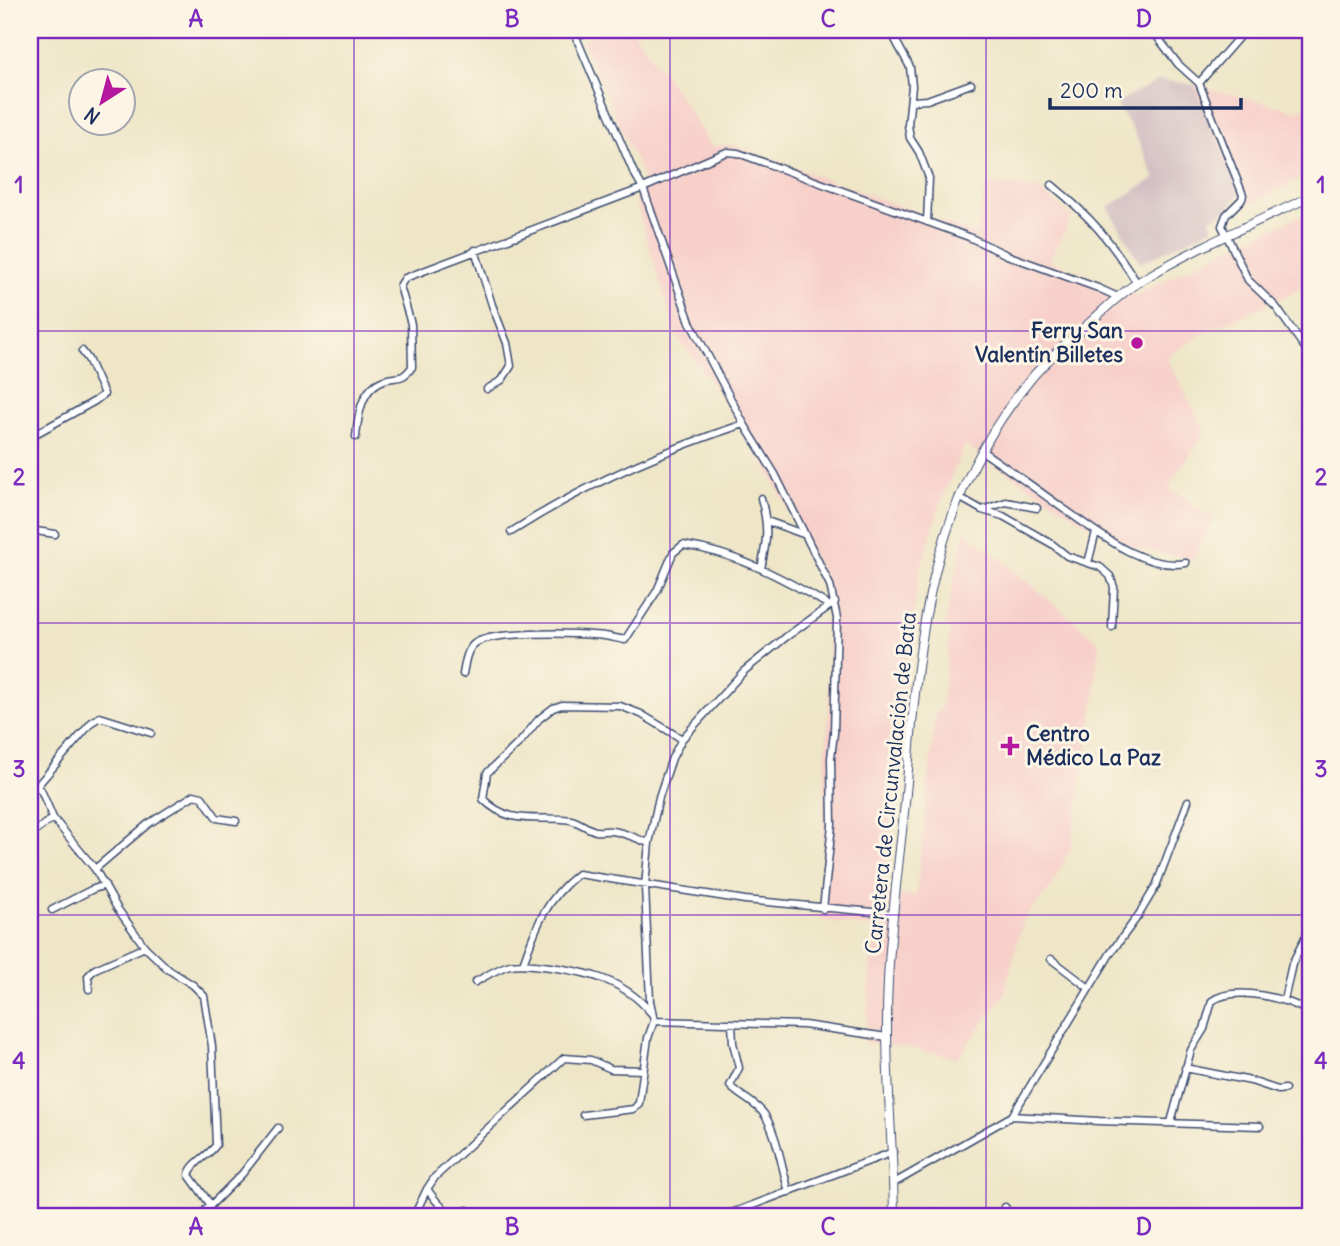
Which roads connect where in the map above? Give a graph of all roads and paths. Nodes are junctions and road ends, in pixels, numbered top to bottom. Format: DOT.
graph roads {
  1 [pos="591,30"];
  2 [pos="890,30"];
  3 [pos="1152,30"];
  4 [pos="1245,30"];
  5 [pos="575,33"];
  6 [pos="1199,83"];
  7 [pos="971,84"];
  8 [pos="911,101"];
  9 [pos="1052,185"];
  10 [pos="643,188"];
  11 [pos="1310,197"];
  12 [pos="927,222"];
  13 [pos="1226,236"];
  14 [pos="475,250"];
  15 [pos="1137,283"];
  16 [pos="1118,297"];
  17 [pos="82,351"];
  18 [pos="1310,355"];
  19 [pos="487,389"];
  20 [pos="744,424"];
  21 [pos="30,437"];
  22 [pos="356,437"];
  23 [pos="982,451"];
  24 [pos="959,497"];
  25 [pos="761,498"];
  26 [pos="1037,508"];
  27 [pos="982,510"];
  28 [pos="768,521"];
  29 [pos="30,530"];
  30 [pos="511,531"];
  31 [pos="1096,532"];
  32 [pos="55,534"];
  33 [pos="803,534"];
  34 [pos="1088,563"];
  35 [pos="1186,563"];
  36 [pos="761,569"];
  37 [pos="832,604"];
  38 [pos="1112,627"];
  39 [pos="463,674"];
  40 [pos="151,733"];
  41 [pos="682,739"];
  42 [pos="33,784"];
  43 [pos="1188,801"];
  44 [pos="52,818"];
  45 [pos="236,821"];
  46 [pos="30,835"];
  47 [pos="649,842"];
  48 [pos="95,869"];
  49 [pos="105,885"];
  50 [pos="645,886"];
  51 [pos="1310,891"];
  52 [pos="1310,902"];
  53 [pos="823,909"];
  54 [pos="52,910"];
  55 [pos="894,914"];
  56 [pos="1310,928"];
  57 [pos="145,947"];
  58 [pos="1051,959"];
  59 [pos="523,964"];
  60 [pos="475,982"];
  61 [pos="1088,988"];
  62 [pos="89,989"];
  63 [pos="1284,1000"];
  64 [pos="1310,1013"];
  65 [pos="653,1018"];
  66 [pos="732,1023"];
  67 [pos="887,1037"];
  68 [pos="1185,1068"];
  69 [pos="643,1070"];
  70 [pos="1284,1089"];
  71 [pos="583,1115"];
  72 [pos="1012,1116"];
  73 [pos="1171,1122"];
  74 [pos="1260,1126"];
  75 [pos="278,1128"];
  76 [pos="893,1152"];
  77 [pos="894,1184"];
  78 [pos="427,1189"];
  79 [pos="789,1192"];
  80 [pos="209,1206"];
  81 [pos="1006,1207"];
  82 [pos="467,1210"];
  83 [pos="200,1216"];
  84 [pos="217,1216"];
  85 [pos="414,1216"];
  86 [pos="724,1216"];
  87 [pos="894,1216"];
  88 [pos="1011,1216"];
  1 -- 5 [label="street"];
  2 -- 8 [label="street"];
  3 -- 6 [label="street"];
  4 -- 6 [label="street"];
  5 -- 10 [label="street"];
  6 -- 13 [label="street"];
  7 -- 8 [label="street"];
  8 -- 12 [label="street"];
  9 -- 15 [label="street"];
  10 -- 12 [label="street"];
  10 -- 14 [label="street"];
  10 -- 20 [label="street"];
  11 -- 13 [label="main road, Carretera de Circunvalación de Bata"];
  12 -- 16 [label="street"];
  13 -- 15 [label="main road, Carretera de Circunvalación de Bata"];
  13 -- 18 [label="street"];
  14 -- 19 [label="street"];
  14 -- 22 [label="street"];
  15 -- 16 [label="main road, Carretera de Circunvalación de Bata"];
  16 -- 23 [label="main road, Carretera de Circunvalación de Bata"];
  17 -- 21 [label="street"];
  20 -- 30 [label="street"];
  20 -- 33 [label="street"];
  23 -- 24 [label="main road, Carretera de Circunvalación de Bata"];
  23 -- 31 [label="street"];
  24 -- 27 [label="street"];
  24 -- 55 [label="main road, Carretera de Circunvalación de Bata"];
  25 -- 28 [label="street"];
  26 -- 27 [label="street"];
  27 -- 34 [label="street"];
  28 -- 33 [label="street"];
  28 -- 36 [label="street"];
  29 -- 32 [label="street"];
  31 -- 34 [label="street"];
  31 -- 35 [label="street"];
  33 -- 37 [label="street"];
  34 -- 38 [label="street"];
  36 -- 37 [label="street"];
  36 -- 39 [label="street"];
  37 -- 41 [label="street"];
  37 -- 53 [label="street"];
  40 -- 42 [label="street"];
  41 -- 47 [label="street"];
  41 -- 47 [label="street"];
  42 -- 44 [label="street"];
  43 -- 61 [label="street"];
  44 -- 46 [label="street"];
  44 -- 48 [label="street"];
  45 -- 48 [label="street"];
  47 -- 50 [label="street"];
  48 -- 49 [label="street"];
  49 -- 54 [label="street"];
  49 -- 57 [label="street"];
  50 -- 53 [label="street"];
  50 -- 59 [label="street"];
  50 -- 65 [label="street"];
  51 -- 52 [label="street"];
  53 -- 55 [label="street"];
  55 -- 67 [label="main road, Carretera de Circunvalación de Bata"];
  56 -- 63 [label="street"];
  57 -- 62 [label="street"];
  57 -- 80 [label="street"];
  58 -- 61 [label="street"];
  59 -- 60 [label="street"];
  59 -- 65 [label="street"];
  61 -- 72 [label="street"];
  63 -- 64 [label="street"];
  63 -- 68 [label="street"];
  65 -- 66 [label="street"];
  65 -- 69 [label="street"];
  66 -- 67 [label="street"];
  66 -- 79 [label="street"];
  67 -- 76 [label="main road, Carretera de Circunvalación de Bata"];
  68 -- 70 [label="street"];
  68 -- 73 [label="street"];
  69 -- 71 [label="street"];
  69 -- 78 [label="street"];
  72 -- 73 [label="street"];
  72 -- 77 [label="street"];
  73 -- 74 [label="street"];
  75 -- 80 [label="street"];
  76 -- 77 [label="main road, Carretera de Circunvalación de Bata"];
  76 -- 79 [label="street"];
  77 -- 87 [label="main road, Carretera de Circunvalación de Bata"];
  78 -- 82 [label="street"];
  78 -- 85 [label="street"];
  79 -- 86 [label="street"];
  80 -- 83 [label="street"];
  80 -- 84 [label="street"];
  81 -- 88 [label="street"];
}
